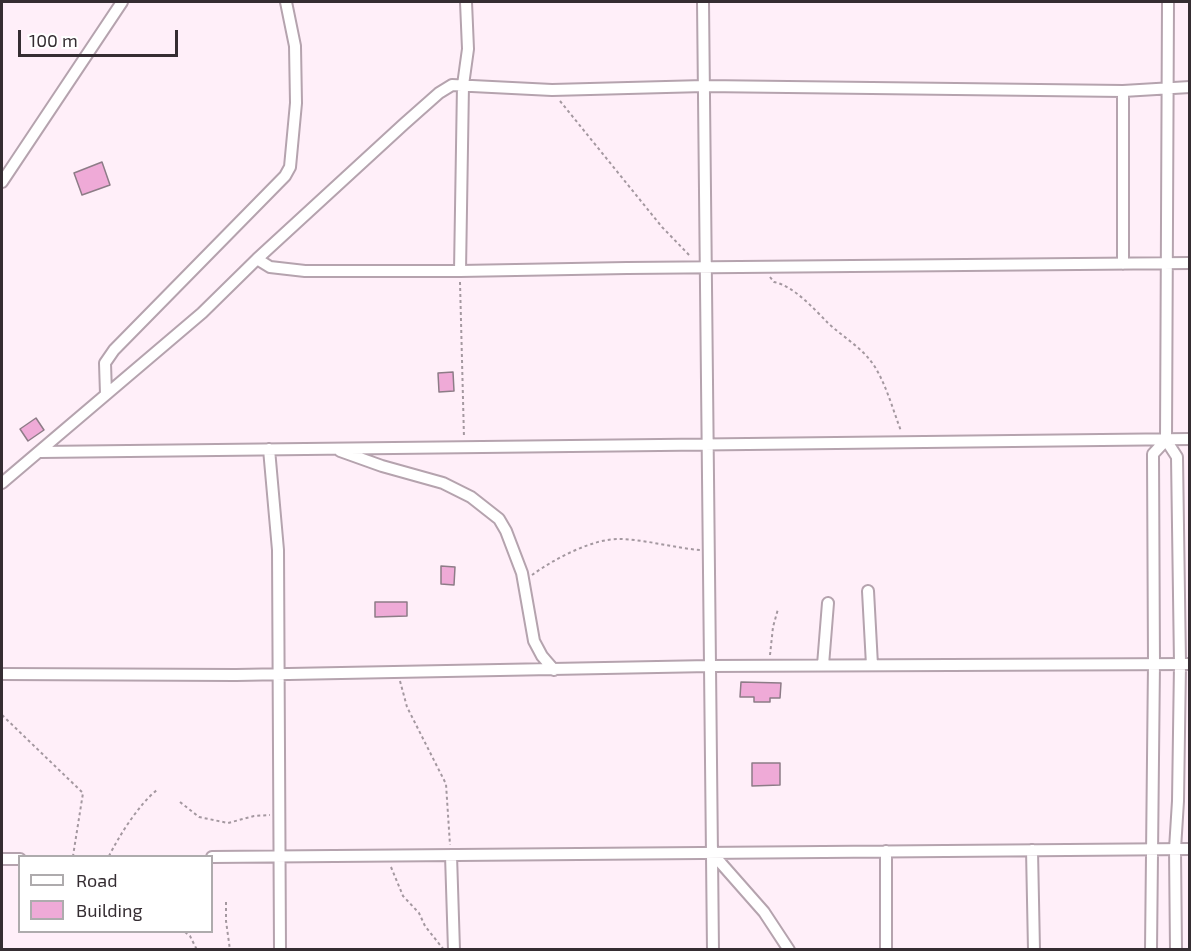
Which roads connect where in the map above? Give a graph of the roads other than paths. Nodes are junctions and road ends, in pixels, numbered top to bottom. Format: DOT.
graph roads {
  1 [pos="122,2"];
  2 [pos="286,2"];
  3 [pos="466,2"];
  4 [pos="704,2"];
  5 [pos="1168,2"];
  6 [pos="464,84"];
  7 [pos="704,86"];
  8 [pos="1190,87"];
  9 [pos="1168,88"];
  10 [pos="1124,91"];
  11 [pos="2,182"];
  12 [pos="257,259"];
  13 [pos="1167,263"];
  14 [pos="1190,263"];
  15 [pos="1123,264"];
  16 [pos="703,268"];
  17 [pos="460,271"];
  18 [pos="106,394"];
  19 [pos="1166,440"];
  20 [pos="1190,440"];
  21 [pos="708,445"];
  22 [pos="334,448"];
  23 [pos="269,449"];
  24 [pos="40,452"];
  25 [pos="2,483"];
  26 [pos="868,591"];
  27 [pos="828,603"];
  28 [pos="1154,663"];
  29 [pos="872,664"];
  30 [pos="1185,664"];
  31 [pos="823,665"];
  32 [pos="710,666"];
  33 [pos="554,670"];
  34 [pos="2,674"];
  35 [pos="279,674"];
  36 [pos="1151,849"];
  37 [pos="1175,849"];
  38 [pos="1190,849"];
  39 [pos="1032,850"];
  40 [pos="886,851"];
  41 [pos="712,853"];
  42 [pos="451,855"];
  43 [pos="213,857"];
  44 [pos="279,857"];
  45 [pos="2,859"];
  46 [pos="18,859"];
  47 [pos="279,950"];
  48 [pos="454,950"];
  49 [pos="713,950"];
  50 [pos="789,950"];
  51 [pos="886,950"];
  52 [pos="1034,950"];
  53 [pos="1151,950"];
  54 [pos="1176,950"];
  1 -- 11 [label="street"];
  2 -- 18 [label="street"];
  3 -- 6 [label="street"];
  4 -- 7 [label="street"];
  5 -- 9 [label="street"];
  6 -- 7 [label="street"];
  6 -- 12 [label="street"];
  6 -- 17 [label="street"];
  7 -- 10 [label="street"];
  7 -- 16 [label="street"];
  8 -- 9 [label="street"];
  9 -- 10 [label="street"];
  9 -- 13 [label="street"];
  10 -- 15 [label="street"];
  12 -- 17 [label="street"];
  12 -- 18 [label="street"];
  13 -- 14 [label="street"];
  13 -- 15 [label="street"];
  13 -- 19 [label="street"];
  15 -- 16 [label="street"];
  16 -- 17 [label="street"];
  16 -- 21 [label="street"];
  18 -- 24 [label="street"];
  19 -- 20 [label="street"];
  19 -- 21 [label="street"];
  19 -- 28 [label="street"];
  19 -- 30 [label="street"];
  21 -- 22 [label="street"];
  21 -- 32 [label="street"];
  22 -- 23 [label="street"];
  22 -- 33 [label="street"];
  23 -- 24 [label="street"];
  23 -- 35 [label="street"];
  24 -- 25 [label="street"];
  26 -- 29 [label="street"];
  27 -- 31 [label="street"];
  28 -- 29 [label="street"];
  28 -- 30 [label="street"];
  28 -- 36 [label="street"];
  29 -- 31 [label="street"];
  30 -- 37 [label="street"];
  31 -- 32 [label="street"];
  32 -- 33 [label="street"];
  32 -- 41 [label="street"];
  33 -- 35 [label="street"];
  34 -- 35 [label="street"];
  35 -- 44 [label="street"];
  36 -- 37 [label="street"];
  36 -- 39 [label="street"];
  36 -- 53 [label="street"];
  37 -- 38 [label="street"];
  37 -- 54 [label="street"];
  39 -- 40 [label="street"];
  39 -- 52 [label="street"];
  40 -- 41 [label="street"];
  40 -- 51 [label="street"];
  41 -- 42 [label="street"];
  41 -- 49 [label="street"];
  41 -- 50 [label="street"];
  42 -- 44 [label="street"];
  42 -- 48 [label="street"];
  43 -- 44 [label="street"];
  44 -- 47 [label="street"];
  45 -- 46 [label="street"];
}
